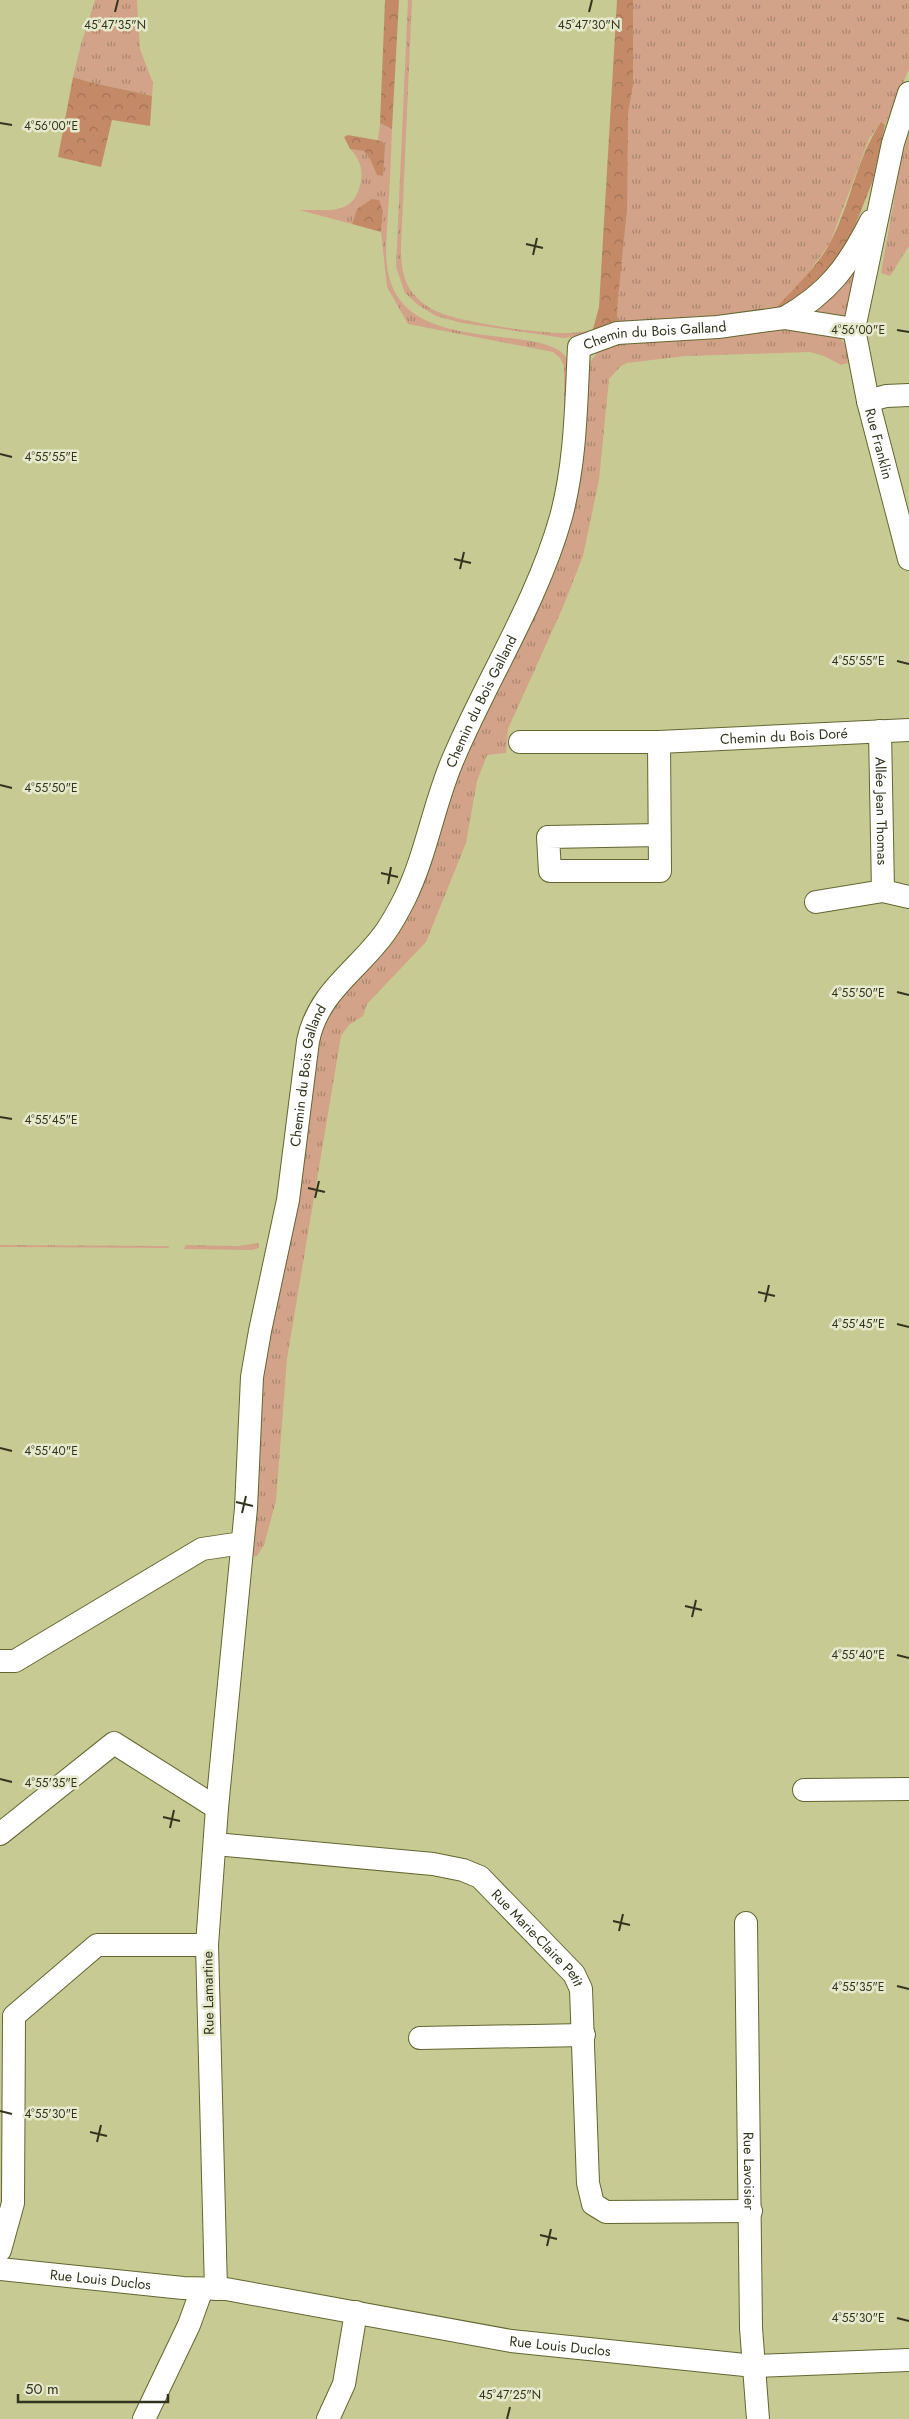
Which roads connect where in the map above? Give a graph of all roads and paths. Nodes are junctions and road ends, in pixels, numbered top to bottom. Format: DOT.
graph roads {
  1 [pos="909,93"];
  2 [pos="879,205"];
  3 [pos="784,318"];
  4 [pos="854,329"];
  5 [pos="909,395"];
  6 [pos="868,401"];
  7 [pos="909,559"];
  8 [pos="909,730"];
  9 [pos="880,731"];
  10 [pos="520,742"];
  11 [pos="659,742"];
  12 [pos="659,835"];
  13 [pos="883,891"];
  14 [pos="909,897"];
  15 [pos="816,902"];
  16 [pos="242,1543"];
  17 [pos="0,1661"];
  18 [pos="909,1789"];
  19 [pos="804,1790"];
  20 [pos="217,1808"];
  21 [pos="0,1834"];
  22 [pos="214,1844"];
  23 [pos="746,1923"];
  24 [pos="207,1945"];
  25 [pos="7,2011"];
  26 [pos="584,2035"];
  27 [pos="420,2038"];
  28 [pos="751,2211"];
  29 [pos="0,2250"];
  30 [pos="0,2269"];
  31 [pos="209,2289"];
  32 [pos="356,2312"];
  33 [pos="909,2360"];
  34 [pos="755,2366"];
  35 [pos="144,2419"];
  36 [pos="328,2419"];
  37 [pos="758,2419"];
  1 -- 2 [label="street"];
  2 -- 3 [label="street"];
  2 -- 4 [label="street"];
  3 -- 4 [label="street, Chemin du Bois Galland"];
  3 -- 16 [label="street, Chemin du Bois Galland"];
  4 -- 6 [label="street, Rue Franklin"];
  5 -- 6 [label="street"];
  6 -- 7 [label="street, Rue Franklin"];
  8 -- 9 [label="street, Chemin du Bois Doré"];
  9 -- 11 [label="street, Chemin du Bois Doré"];
  9 -- 13 [label="street, Allée Jean Thomas"];
  10 -- 11 [label="street, Chemin du Bois Doré"];
  11 -- 12 [label="street"];
  12 -- 12 [label="street"];
  13 -- 14 [label="street"];
  13 -- 15 [label="street"];
  16 -- 17 [label="street"];
  16 -- 20 [label="street, Rue Lamartine"];
  18 -- 19 [label="street"];
  20 -- 21 [label="street"];
  20 -- 22 [label="street, Rue Lamartine"];
  22 -- 24 [label="street, Rue Lamartine"];
  22 -- 26 [label="street, Rue Marie-Claire Petit"];
  23 -- 28 [label="street, Rue Lavoisier"];
  24 -- 25 [label="street"];
  24 -- 31 [label="street, Rue Lamartine"];
  25 -- 29 [label="street"];
  26 -- 27 [label="street"];
  26 -- 28 [label="street, Rue Marie-Claire Petit"];
  28 -- 34 [label="street, Rue Lavoisier"];
  30 -- 31 [label="street, Rue Louis Duclos"];
  31 -- 32 [label="street, Rue Louis Duclos"];
  31 -- 35 [label="street, Rue Lamartine"];
  32 -- 34 [label="street, Rue Louis Duclos"];
  32 -- 36 [label="street"];
  33 -- 34 [label="street, Rue Louis Duclos"];
  34 -- 37 [label="street, Rue Lavoisier"];
}
